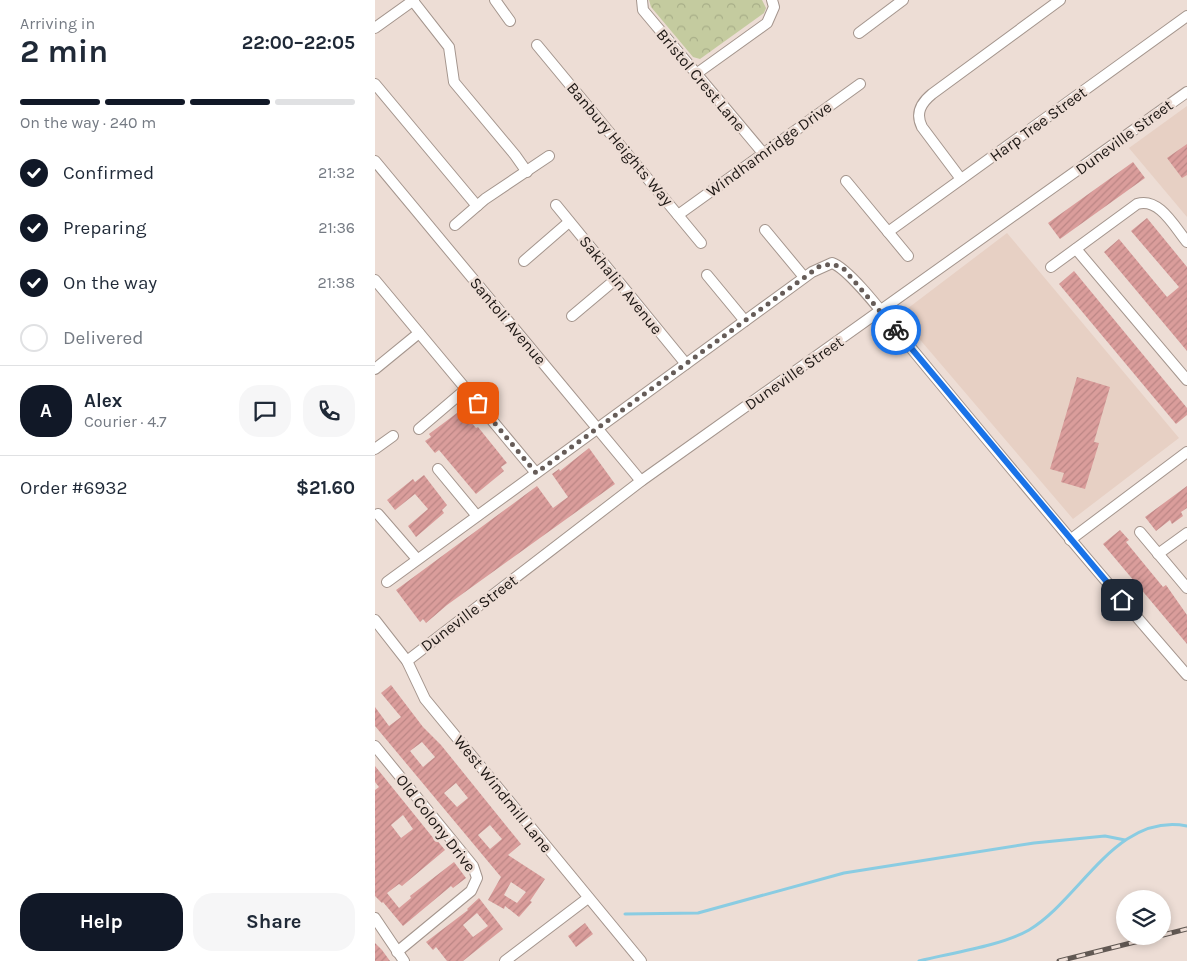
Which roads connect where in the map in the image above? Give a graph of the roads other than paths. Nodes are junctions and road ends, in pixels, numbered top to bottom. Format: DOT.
graph roads {
  1 [pos="414,0"];
  2 [pos="495,0"];
  3 [pos="903,0"];
  4 [pos="1060,0"];
  5 [pos="642,2"];
  6 [pos="773,4"];
  7 [pos="1187,16"];
  8 [pos="510,21"];
  9 [pos="375,28"];
  10 [pos="859,33"];
  11 [pos="537,45"];
  12 [pos="696,74"];
  13 [pos="860,84"];
  14 [pos="377,89"];
  15 [pos="1187,92"];
  16 [pos="763,153"];
  17 [pos="549,156"];
  18 [pos="375,161"];
  19 [pos="527,172"];
  20 [pos="961,179"];
  21 [pos="846,181"];
  22 [pos="477,206"];
  23 [pos="556,206"];
  24 [pos="678,215"];
  25 [pos="569,222"];
  26 [pos="455,225"];
  27 [pos="765,230"];
  28 [pos="888,232"];
  29 [pos="1187,242"];
  30 [pos="701,243"];
  31 [pos="1076,249"];
  32 [pos="908,256"];
  33 [pos="524,261"];
  34 [pos="1051,267"];
  35 [pos="707,275"];
  36 [pos="804,277"];
  37 [pos="616,279"];
  38 [pos="375,280"];
  39 [pos="881,312"];
  40 [pos="572,316"];
  41 [pos="745,321"];
  42 [pos="419,333"];
  43 [pos="686,364"];
  44 [pos="375,369"];
  45 [pos="1187,380"];
  46 [pos="466,389"];
  47 [pos="598,428"];
  48 [pos="419,429"];
  49 [pos="393,436"];
  50 [pos="375,449"];
  51 [pos="1187,452"];
  52 [pos="438,470"];
  53 [pos="536,473"];
  54 [pos="641,481"];
  55 [pos="378,514"];
  56 [pos="477,516"];
  57 [pos="1140,532"];
  58 [pos="1187,533"];
  59 [pos="1069,540"];
  60 [pos="1158,554"];
  61 [pos="417,560"];
  62 [pos="387,582"];
  63 [pos="1187,588"];
  64 [pos="375,620"];
  65 [pos="407,660"];
  66 [pos="1187,675"];
  67 [pos="375,746"];
  68 [pos="588,898"];
  69 [pos="375,918"];
  70 [pos="397,952"];
  71 [pos="404,961"];
  72 [pos="505,961"];
  73 [pos="641,961"];
  1 -- 9 [label="street"];
  1 -- 19 [label="street"];
  2 -- 8 [label="street"];
  3 -- 10 [label="street"];
  4 -- 20 [label="street"];
  5 -- 12 [label="street, Bristol Crest Lane"];
  6 -- 12 [label="street"];
  7 -- 20 [label="street, Harp Tree Street"];
  11 -- 24 [label="street, Banbury Heights Way"];
  12 -- 16 [label="street, Bristol Crest Lane"];
  13 -- 16 [label="street, Windhamridge Drive"];
  14 -- 22 [label="street"];
  15 -- 39 [label="street, Duneville Street"];
  16 -- 24 [label="street, Windhamridge Drive"];
  17 -- 19 [label="street"];
  18 -- 47 [label="street, Santoli Avenue"];
  19 -- 22 [label="street"];
  20 -- 28 [label="street, Harp Tree Street"];
  21 -- 28 [label="street"];
  22 -- 26 [label="street"];
  23 -- 25 [label="street, Sakhalin Avenue"];
  24 -- 30 [label="street, Banbury Heights Way"];
  25 -- 33 [label="street"];
  25 -- 37 [label="street, Sakhalin Avenue"];
  27 -- 36 [label="street"];
  28 -- 32 [label="street"];
  29 -- 31 [label="street"];
  31 -- 34 [label="street"];
  31 -- 45 [label="street"];
  35 -- 41 [label="street"];
  36 -- 39 [label="street"];
  36 -- 41 [label="street"];
  37 -- 40 [label="street"];
  37 -- 43 [label="street, Sakhalin Avenue"];
  38 -- 42 [label="street"];
  39 -- 54 [label="street, Duneville Street"];
  39 -- 59 [label="street"];
  41 -- 43 [label="street"];
  42 -- 44 [label="street"];
  42 -- 46 [label="street"];
  43 -- 47 [label="street"];
  46 -- 48 [label="street"];
  46 -- 53 [label="street"];
  47 -- 53 [label="street"];
  47 -- 54 [label="street, Santoli Avenue"];
  49 -- 50 [label="street"];
  51 -- 59 [label="street"];
  52 -- 56 [label="street"];
  53 -- 56 [label="street"];
  54 -- 65 [label="street, Duneville Street"];
  55 -- 61 [label="street"];
  56 -- 61 [label="street"];
  57 -- 60 [label="street"];
  58 -- 60 [label="street"];
  59 -- 66 [label="street"];
  60 -- 63 [label="street"];
  61 -- 62 [label="street"];
  64 -- 65 [label="street, West Windmill Lane"];
  65 -- 68 [label="street, West Windmill Lane"];
  67 -- 70 [label="street, Old Colony Drive"];
  68 -- 72 [label="street"];
  68 -- 73 [label="street, West Windmill Lane"];
  69 -- 70 [label="street"];
  70 -- 71 [label="street"];
}
